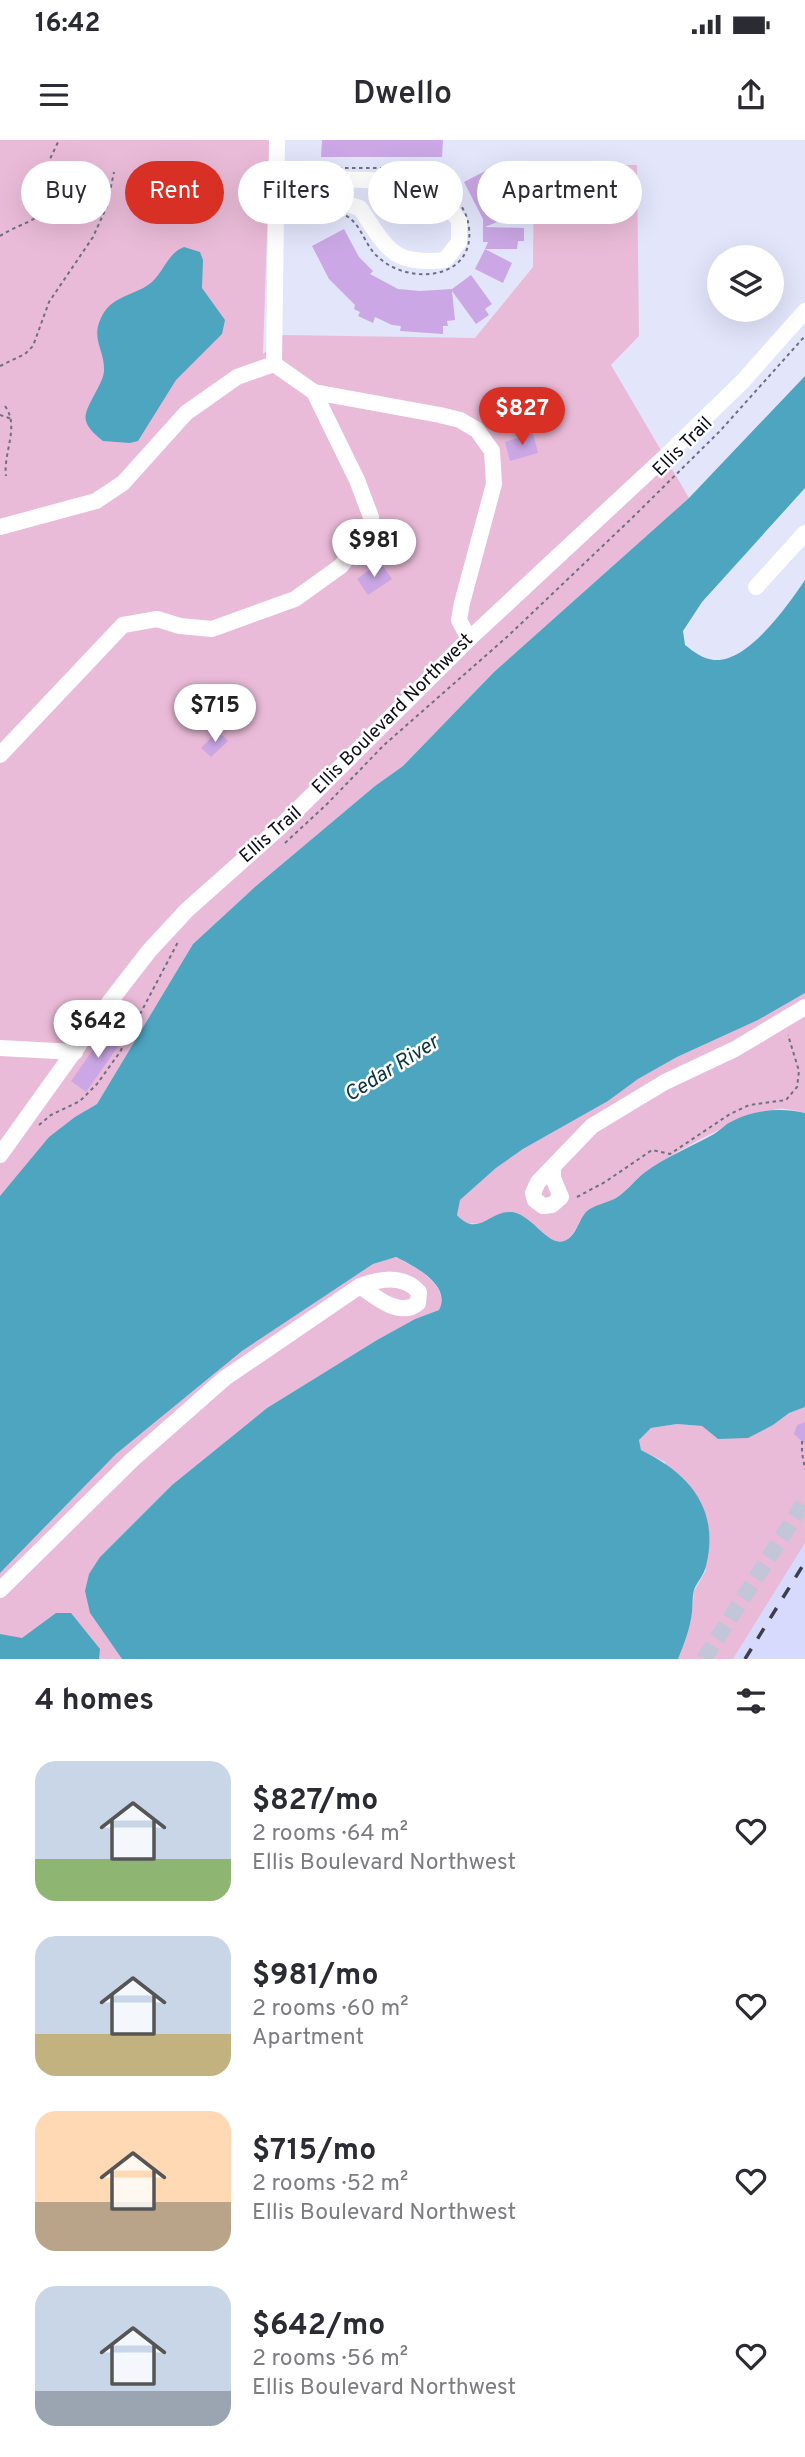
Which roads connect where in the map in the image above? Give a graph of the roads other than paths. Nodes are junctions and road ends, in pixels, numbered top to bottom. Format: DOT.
graph roads {
  1 [pos="277,140"];
  2 [pos="277,161"];
  3 [pos="303,187"];
  4 [pos="276,224"];
  5 [pos="805,311"];
  6 [pos="274,364"];
  7 [pos="314,391"];
  8 [pos="0,527"];
  9 [pos="805,533"];
  10 [pos="756,587"];
  11 [pos="469,639"];
  12 [pos="0,755"];
  13 [pos="805,1007"];
  14 [pos="0,1048"];
  15 [pos="75,1052"];
  16 [pos="3,1149"];
  17 [pos="553,1167"];
  18 [pos="360,1286"];
  19 [pos="0,1590"];
  1 -- 2 [label="street"];
  3 -- 3 [label="street"];
  4 -- 6 [label="street"];
  5 -- 11 [label="street, Ellis Boulevard Northwest"];
  6 -- 7 [label="street"];
  6 -- 8 [label="street"];
  7 -- 11 [label="street"];
  7 -- 12 [label="street"];
  9 -- 10 [label="street"];
  11 -- 15 [label="street, Ellis Boulevard Northwest"];
  13 -- 17 [label="street"];
  14 -- 15 [label="street"];
  15 -- 16 [label="street, Ellis Boulevard Northwest"];
  17 -- 17 [label="street"];
  18 -- 19 [label="street"];
}
